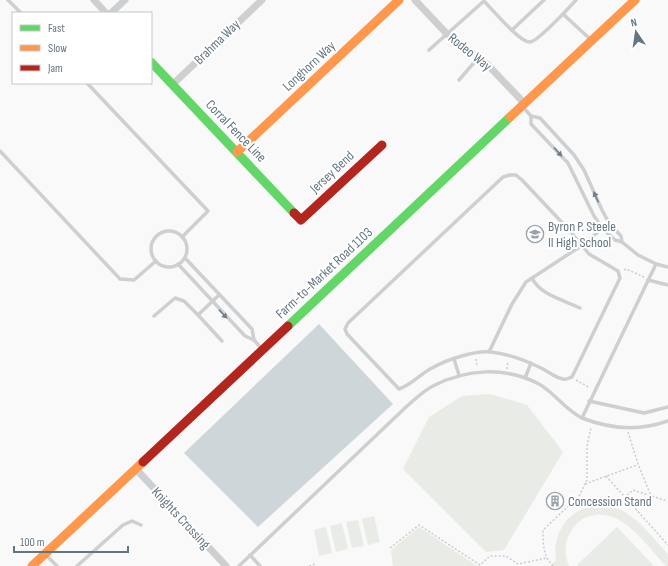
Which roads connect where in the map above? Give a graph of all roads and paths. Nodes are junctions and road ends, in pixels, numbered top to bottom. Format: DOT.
graph roads {
  1 [pos="8,0"];
  2 [pos="94,0"];
  3 [pos="125,0"];
  4 [pos="262,0"];
  5 [pos="399,0"];
  6 [pos="415,0"];
  7 [pos="484,0"];
  8 [pos="544,0"];
  9 [pos="576,0"];
  10 [pos="635,0"];
  11 [pos="20,12"];
  12 [pos="105,12"];
  13 [pos="112,12"];
  14 [pos="563,14"];
  15 [pos="512,30"];
  16 [pos="447,34"];
  17 [pos="592,41"];
  18 [pos="429,50"];
  19 [pos="478,58"];
  20 [pos="152,63"];
  21 [pos="459,80"];
  22 [pos="88,84"];
  23 [pos="172,85"];
  24 [pos="523,105"];
  25 [pos="532,116"];
  26 [pos="382,145"];
  27 [pos="0,151"];
  28 [pos="237,152"];
  29 [pos="301,220"];
  30 [pos="609,223"];
  31 [pos="602,228"];
  32 [pos="182,237"];
  33 [pos="622,242"];
  34 [pos="581,246"];
  35 [pos="184,258"];
  36 [pos="156,261"];
  37 [pos="178,264"];
  38 [pos="656,264"];
  39 [pos="668,267"];
  40 [pos="618,271"];
  41 [pos="532,278"];
  42 [pos="648,280"];
  43 [pos="668,285"];
  44 [pos="219,295"];
  45 [pos="212,302"];
  46 [pos="580,308"];
  47 [pos="198,315"];
  48 [pos="154,316"];
  49 [pos="254,340"];
  50 [pos="222,341"];
  51 [pos="263,350"];
  52 [pos="489,352"];
  53 [pos="474,353"];
  54 [pos="511,356"];
  55 [pos="454,359"];
  56 [pos="530,363"];
  57 [pos="478,371"];
  58 [pos="506,374"];
  59 [pos="459,375"];
  60 [pos="572,377"];
  61 [pos="525,378"];
  62 [pos="594,390"];
  63 [pos="589,401"];
  64 [pos="668,407"];
  65 [pos="582,418"];
  66 [pos="668,421"];
  67 [pos="591,422"];
  68 [pos="628,428"];
  69 [pos="638,464"];
  70 [pos="136,469"];
  71 [pos="606,476"];
  72 [pos="585,484"];
  73 [pos="651,496"];
  74 [pos="624,497"];
  75 [pos="667,501"];
  76 [pos="618,503"];
  77 [pos="141,525"];
  78 [pos="668,545"];
  79 [pos="390,548"];
  80 [pos="46,554"];
  81 [pos="250,555"];
  82 [pos="547,558"];
  83 [pos="315,564"];
  84 [pos="32,566"];
  85 [pos="57,566"];
  86 [pos="77,566"];
  87 [pos="226,566"];
  88 [pos="239,566"];
  89 [pos="260,566"];
  90 [pos="308,566"];
  91 [pos="553,566"];
  1 -- 11 [label="lane"];
  2 -- 12 [label="street"];
  3 -- 13 [label="street"];
  4 -- 23 [label="street, Brahma Way"];
  5 -- 28 [label="main road, Longhorn Way"];
  6 -- 16 [label="street, Rodeo Way"];
  7 -- 15 [label="lane"];
  7 -- 16 [label="lane"];
  8 -- 15 [label="lane"];
  9 -- 14 [label="lane"];
  10 -- 17 [label="main road, Farm-to-Market Road 1103"];
  14 -- 15 [label="lane"];
  14 -- 17 [label="lane"];
  16 -- 18 [label="lane"];
  16 -- 19 [label="street, Rodeo Way"];
  17 -- 24 [label="main road, Farm-to-Market Road 1103"];
  19 -- 21 [label="lane"];
  19 -- 24 [label="street, Rodeo Way"];
  20 -- 23 [label="main road, Corral Fence Line"];
  22 -- 32 [label="lane"];
  23 -- 28 [label="main road, Corral Fence Line"];
  24 -- 25 [label="lane"];
  24 -- 51 [label="main road, Farm-to-Market Road 1103"];
  30 -- 25 [label="lane, one-way"];
  25 -- 31 [label="lane, one-way"];
  26 -- 29 [label="main road, Jersey Bend"];
  27 -- 36 [label="lane"];
  28 -- 29 [label="main road, Corral Fence Line"];
  30 -- 31 [label="lane"];
  30 -- 33 [label="lane"];
  31 -- 33 [label="lane"];
  31 -- 34 [label="lane"];
  32 -- 35 [label="lane"];
  32 -- 36 [label="lane"];
  33 -- 38 [label="lane"];
  34 -- 40 [label="lane"];
  34 -- 41 [label="lane"];
  34 -- 55 [label="lane"];
  35 -- 37 [label="lane"];
  35 -- 44 [label="lane"];
  36 -- 37 [label="lane"];
  37 -- 45 [label="lane"];
  38 -- 39 [label="lane"];
  38 -- 42 [label="lane"];
  40 -- 42 [label="path"];
  40 -- 60 [label="lane"];
  41 -- 46 [label="lane"];
  41 -- 52 [label="lane"];
  42 -- 43 [label="lane"];
  42 -- 62 [label="lane"];
  44 -- 45 [label="lane"];
  44 -- 49 [label="lane"];
  45 -- 47 [label="lane"];
  45 -- 49 [label="lane, one-way"];
  47 -- 48 [label="lane"];
  47 -- 50 [label="lane"];
  49 -- 51 [label="lane"];
  51 -- 70 [label="main road, Farm-to-Market Road 1103"];
  52 -- 53 [label="lane"];
  52 -- 54 [label="lane"];
  53 -- 55 [label="lane"];
  53 -- 57 [label="path"];
  54 -- 56 [label="lane"];
  54 -- 58 [label="path"];
  55 -- 59 [label="lane"];
  56 -- 60 [label="lane"];
  56 -- 61 [label="lane"];
  57 -- 58 [label="lane"];
  57 -- 59 [label="lane"];
  58 -- 61 [label="lane"];
  59 -- 81 [label="lane"];
  60 -- 62 [label="path"];
  61 -- 65 [label="lane"];
  62 -- 63 [label="lane"];
  63 -- 64 [label="lane"];
  63 -- 65 [label="lane"];
  65 -- 67 [label="lane"];
  66 -- 68 [label="lane"];
  67 -- 68 [label="lane"];
  67 -- 72 [label="path"];
  68 -- 69 [label="path"];
  69 -- 71 [label="path"];
  69 -- 73 [label="path"];
  70 -- 80 [label="main road, Farm-to-Market Road 1103"];
  70 -- 87 [label="street, Knights Crossing"];
  71 -- 72 [label="path"];
  71 -- 74 [label="path"];
  72 -- 82 [label="path"];
  73 -- 74 [label="path"];
  73 -- 75 [label="path"];
  74 -- 76 [label="path"];
  74 -- 78 [label="path"];
  77 -- 86 [label="lane"];
  79 -- 82 [label="path"];
  80 -- 84 [label="main road, Farm-to-Market Road 1103"];
  80 -- 85 [label="lane"];
  81 -- 88 [label="lane"];
  81 -- 89 [label="lane"];
  82 -- 91 [label="path"];
  83 -- 90 [label="path"];
}
